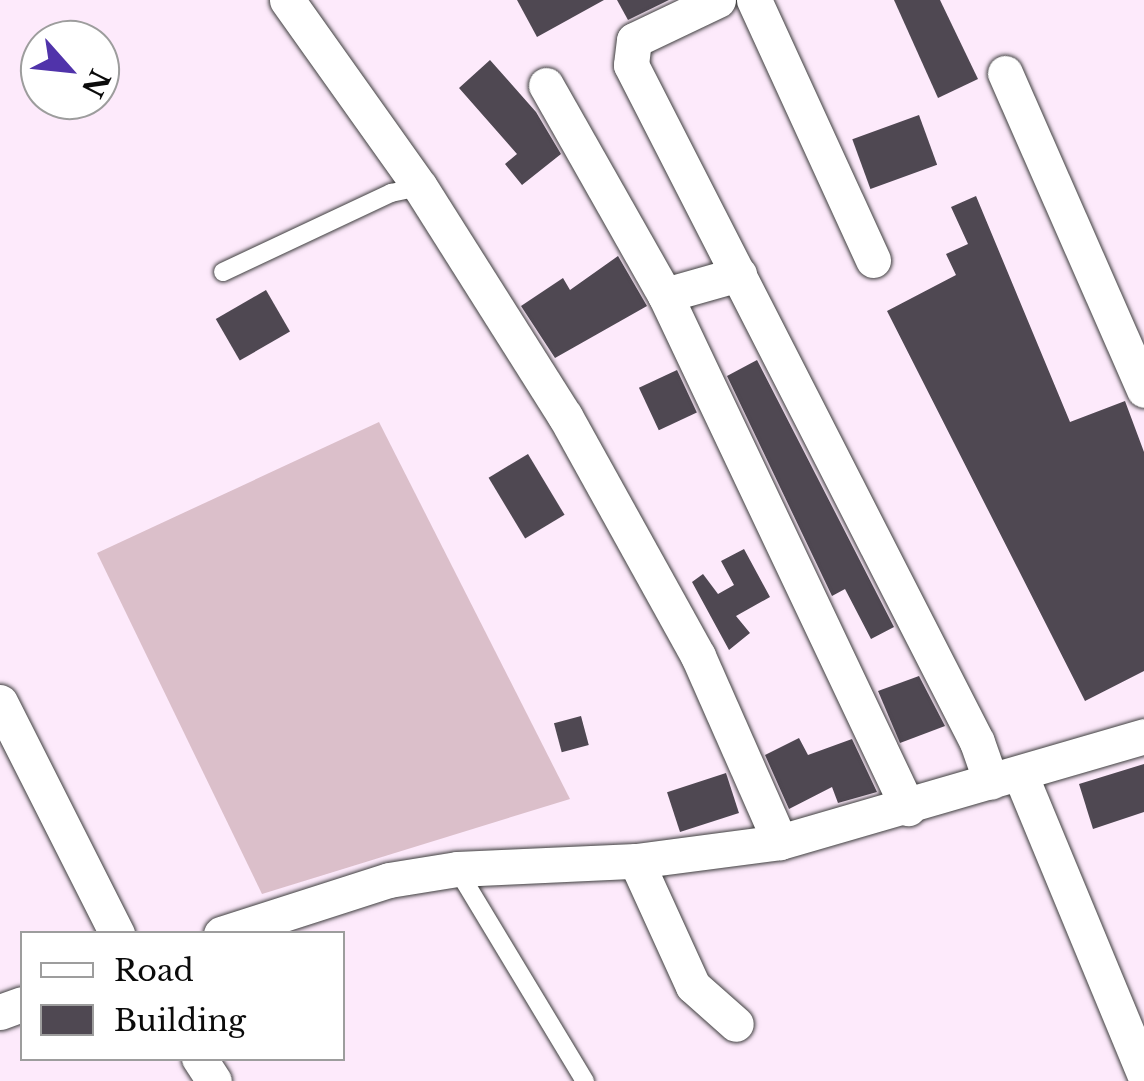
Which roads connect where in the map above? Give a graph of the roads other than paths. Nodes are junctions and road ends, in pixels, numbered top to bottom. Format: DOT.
graph roads {
  1 [pos="288,0"];
  2 [pos="718,0"];
  3 [pos="754,0"];
  4 [pos="1005,73"];
  5 [pos="546,85"];
  6 [pos="420,187"];
  7 [pos="873,260"];
  8 [pos="222,272"];
  9 [pos="738,274"];
  10 [pos="665,295"];
  11 [pos="1144,390"];
  12 [pos="0,702"];
  13 [pos="1144,736"];
  14 [pos="1005,778"];
  15 [pos="908,808"];
  16 [pos="780,842"];
  17 [pos="636,861"];
  18 [pos="457,868"];
  19 [pos="116,931"];
  20 [pos="231,931"];
  21 [pos="736,1024"];
  22 [pos="1144,1073"];
  23 [pos="585,1081"];
  1 -- 6 [label="street"];
  2 -- 9 [label="street"];
  3 -- 7 [label="street"];
  4 -- 11 [label="street"];
  5 -- 10 [label="street"];
  6 -- 8 [label="lane"];
  6 -- 16 [label="street"];
  9 -- 10 [label="street"];
  9 -- 14 [label="street"];
  10 -- 15 [label="street"];
  12 -- 19 [label="street"];
  13 -- 14 [label="street"];
  14 -- 15 [label="street"];
  14 -- 22 [label="street"];
  15 -- 16 [label="street"];
  16 -- 17 [label="street"];
  17 -- 18 [label="street"];
  17 -- 21 [label="street"];
  18 -- 20 [label="street"];
  18 -- 23 [label="lane"];
}
